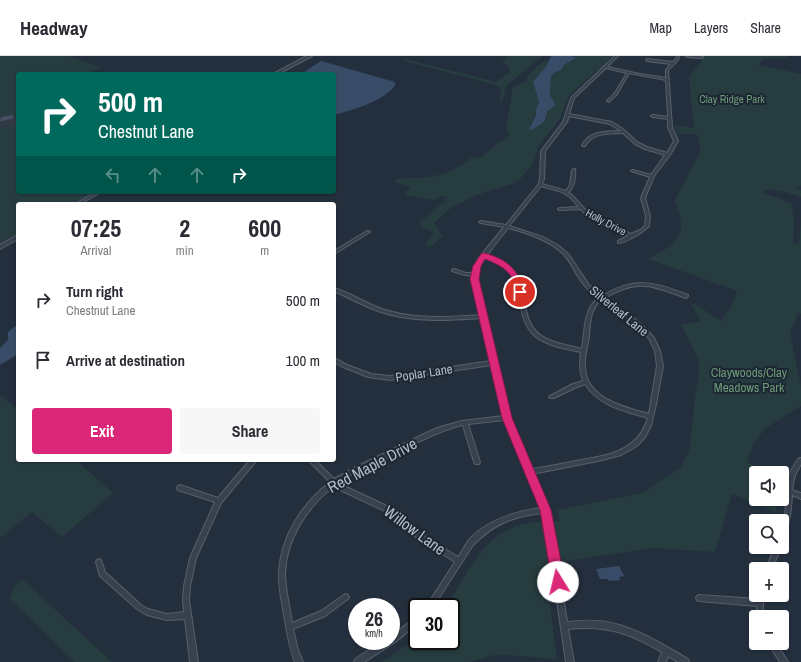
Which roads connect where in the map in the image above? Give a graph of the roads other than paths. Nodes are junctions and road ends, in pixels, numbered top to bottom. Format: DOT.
graph roads {
  1 [pos="310,56"];
  2 [pos="617,56"];
  3 [pos="678,56"];
  4 [pos="687,56"];
  5 [pos="702,57"];
  6 [pos="647,60"];
  7 [pos="673,63"];
  8 [pos="605,67"];
  9 [pos="279,72"];
  10 [pos="628,73"];
  11 [pos="667,78"];
  12 [pos="609,101"];
  13 [pos="567,115"];
  14 [pos="653,116"];
  15 [pos="670,118"];
  16 [pos="624,132"];
  17 [pos="584,144"];
  18 [pos="668,155"];
  19 [pos="574,170"];
  20 [pos="633,171"];
  21 [pos="652,176"];
  22 [pos="540,184"];
  23 [pos="566,193"];
  24 [pos="95,194"];
  25 [pos="81,202"];
  26 [pos="580,208"];
  27 [pos="560,209"];
  28 [pos="481,222"];
  29 [pos="506,227"];
  30 [pos="368,232"];
  31 [pos="632,236"];
  32 [pos="16,238"];
  33 [pos="619,242"];
  34 [pos="0,247"];
  35 [pos="336,252"];
  36 [pos="484,255"];
  37 [pos="454,270"];
  38 [pos="475,275"];
  39 [pos="336,290"];
  40 [pos="686,296"];
  41 [pos="602,298"];
  42 [pos="483,316"];
  43 [pos="584,351"];
  44 [pos="336,361"];
  45 [pos="493,363"];
  46 [pos="586,382"];
  47 [pos="552,397"];
  48 [pos="650,416"];
  49 [pos="507,418"];
  50 [pos="464,424"];
  51 [pos="801,460"];
  52 [pos="252,462"];
  53 [pos="313,462"];
  54 [pos="477,462"];
  55 [pos="530,472"];
  56 [pos="333,483"];
  57 [pos="180,488"];
  58 [pos="789,488"];
  59 [pos="789,492"];
  60 [pos="801,496"];
  61 [pos="219,501"];
  62 [pos="546,510"];
  63 [pos="459,561"];
  64 [pos="100,562"];
  65 [pos="346,597"];
  66 [pos="435,598"];
  67 [pos="699,598"];
  68 [pos="760,603"];
  69 [pos="760,610"];
  70 [pos="188,615"];
  71 [pos="566,626"];
  72 [pos="290,627"];
  73 [pos="375,650"];
  74 [pos="776,650"];
  75 [pos="666,651"];
  76 [pos="194,662"];
  77 [pos="299,662"];
  78 [pos="358,662"];
  79 [pos="570,662"];
  80 [pos="662,662"];
  81 [pos="685,662"];
  82 [pos="784,662"];
  1 -- 9 [label="street"];
  2 -- 8 [label="street"];
  3 -- 7 [label="street"];
  4 -- 5 [label="street"];
  6 -- 7 [label="street"];
  7 -- 11 [label="street"];
  8 -- 10 [label="street"];
  8 -- 13 [label="street"];
  10 -- 11 [label="street"];
  10 -- 12 [label="street"];
  11 -- 15 [label="street"];
  13 -- 16 [label="street"];
  13 -- 22 [label="street"];
  14 -- 15 [label="street"];
  15 -- 18 [label="street"];
  16 -- 17 [label="street"];
  16 -- 18 [label="street"];
  18 -- 21 [label="street"];
  19 -- 23 [label="street"];
  20 -- 21 [label="street"];
  21 -- 31 [label="street"];
  22 -- 23 [label="street, Holly Drive"];
  22 -- 29 [label="street"];
  23 -- 26 [label="street, Holly Drive"];
  24 -- 25 [label="street"];
  26 -- 27 [label="street, Holly Drive"];
  26 -- 31 [label="street, Holly Drive"];
  28 -- 29 [label="street, Silverleaf Lane"];
  29 -- 36 [label="street"];
  29 -- 41 [label="street, Silverleaf Lane"];
  30 -- 35 [label="street"];
  31 -- 33 [label="street"];
  32 -- 34 [label="street"];
  36 -- 38 [label="street"];
  36 -- 43 [label="street"];
  37 -- 38 [label="street"];
  38 -- 42 [label="street"];
  39 -- 42 [label="street"];
  40 -- 41 [label="street"];
  41 -- 43 [label="street"];
  41 -- 48 [label="street, Silverleaf Lane"];
  42 -- 45 [label="street"];
  43 -- 46 [label="street"];
  44 -- 45 [label="street, Poplar Lane"];
  45 -- 49 [label="street"];
  46 -- 47 [label="street"];
  46 -- 48 [label="street"];
  48 -- 55 [label="street, Silverleaf Lane"];
  49 -- 50 [label="street, Red Maple Drive"];
  49 -- 55 [label="street"];
  50 -- 54 [label="street"];
  50 -- 56 [label="street, Red Maple Drive"];
  51 -- 58 [label="street"];
  52 -- 61 [label="street"];
  53 -- 56 [label="street, Willow Lane"];
  55 -- 62 [label="street"];
  56 -- 63 [label="street, Willow Lane"];
  56 -- 72 [label="street, Red Maple Drive"];
  57 -- 61 [label="street"];
  59 -- 60 [label="street"];
  61 -- 70 [label="street"];
  62 -- 63 [label="street"];
  62 -- 71 [label="street"];
  63 -- 66 [label="street"];
  64 -- 70 [label="street"];
  65 -- 72 [label="street"];
  67 -- 68 [label="street"];
  68 -- 69 [label="street"];
  70 -- 76 [label="street"];
  71 -- 75 [label="street"];
  71 -- 79 [label="street"];
  72 -- 77 [label="street, Red Maple Drive"];
  73 -- 78 [label="street"];
  74 -- 82 [label="street"];
  75 -- 80 [label="street"];
  75 -- 81 [label="street"];
}
